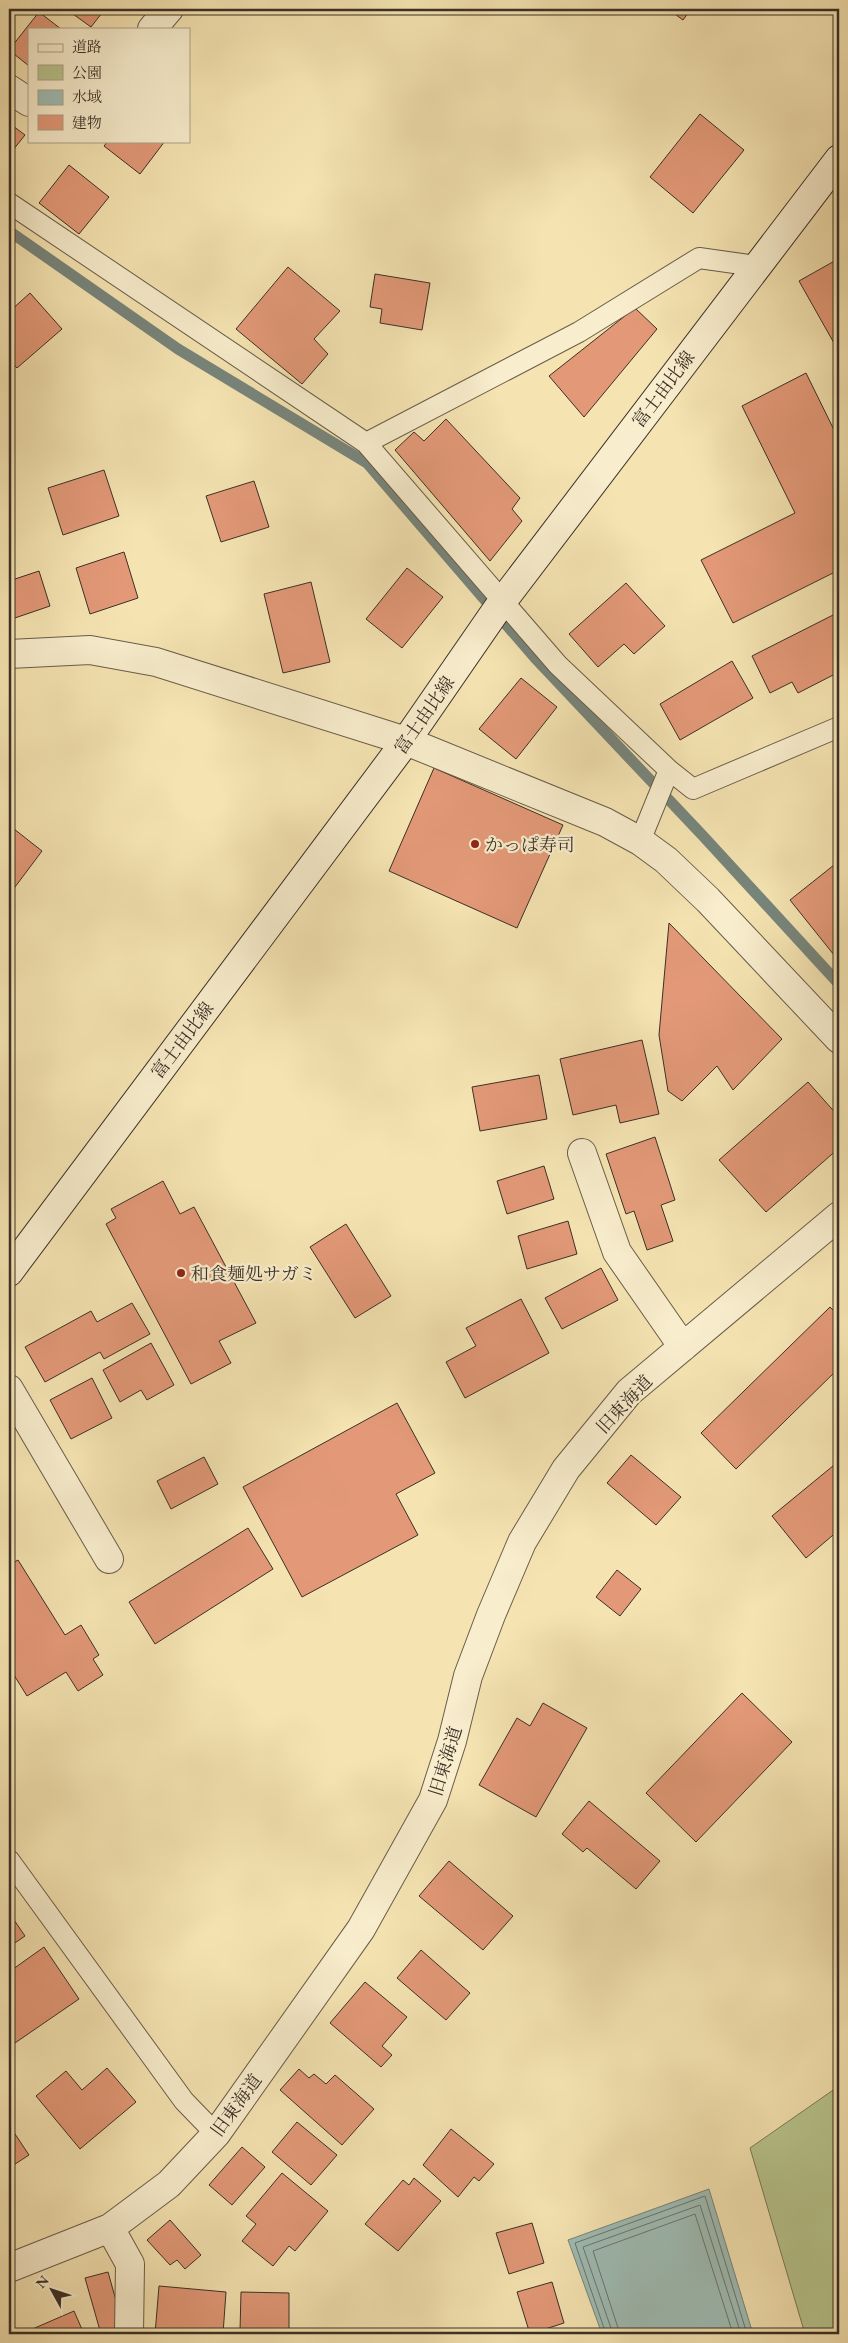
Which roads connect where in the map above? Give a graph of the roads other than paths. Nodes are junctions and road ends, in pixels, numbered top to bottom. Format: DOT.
graph roads {
  1 [pos="169,9"];
  2 [pos="153,28"];
  3 [pos="9,89"];
  4 [pos="28,101"];
  5 [pos="839,159"];
  6 [pos="9,203"];
  7 [pos="756,266"];
  8 [pos="366,443"];
  9 [pos="502,602"];
  10 [pos="9,654"];
  11 [pos="839,727"];
  12 [pos="406,741"];
  13 [pos="668,770"];
  14 [pos="644,830"];
  15 [pos="839,1039"];
  16 [pos="582,1153"];
  17 [pos="839,1216"];
  18 [pos="9,1272"];
  19 [pos="683,1347"];
  20 [pos="9,1389"];
  21 [pos="109,1558"];
  22 [pos="9,1860"];
  23 [pos="216,2134"];
  24 [pos="110,2228"];
  25 [pos="9,2268"];
  26 [pos="129,2334"];
  1 -- 2 [label="street"];
  3 -- 4 [label="street"];
  5 -- 7 [label="street, 富士由比線"];
  6 -- 8 [label="lane"];
  7 -- 8 [label="lane"];
  7 -- 9 [label="street, 富士由比線"];
  8 -- 9 [label="lane"];
  9 -- 12 [label="street, 富士由比線"];
  9 -- 13 [label="lane"];
  10 -- 12 [label="street"];
  11 -- 13 [label="lane"];
  12 -- 14 [label="street"];
  12 -- 18 [label="street, 富士由比線"];
  13 -- 14 [label="lane"];
  14 -- 15 [label="street"];
  16 -- 19 [label="street"];
  17 -- 19 [label="street, 旧東海道"];
  19 -- 23 [label="street, 旧東海道"];
  20 -- 21 [label="street"];
  22 -- 23 [label="lane"];
  23 -- 24 [label="street, 旧東海道"];
  24 -- 25 [label="street, 旧東海道"];
  24 -- 26 [label="street"];
}
